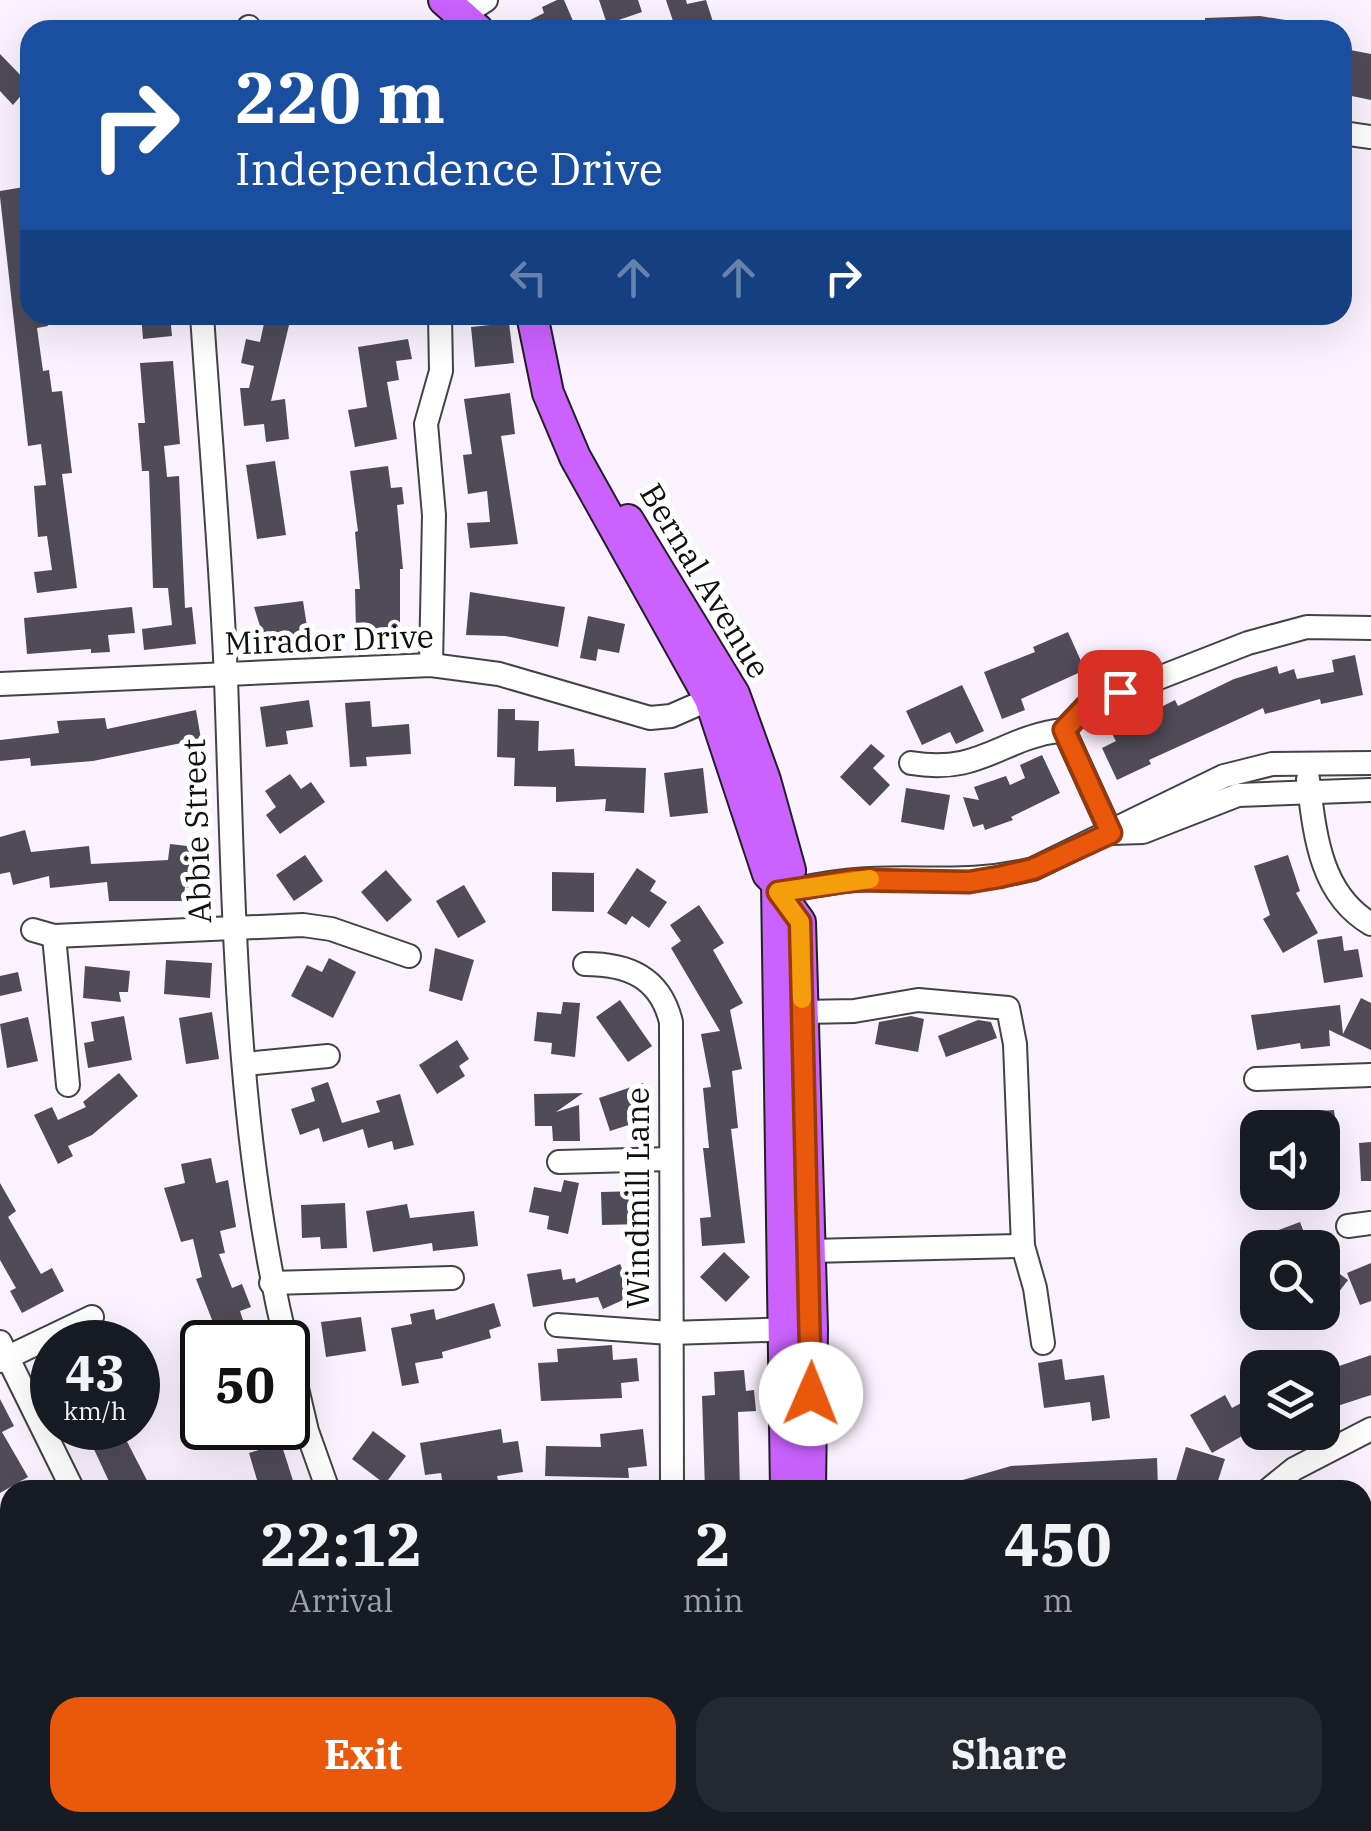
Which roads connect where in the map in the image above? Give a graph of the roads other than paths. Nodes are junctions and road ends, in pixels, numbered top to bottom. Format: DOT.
graph roads {
  1 [pos="486,0"];
  2 [pos="461,19"];
  3 [pos="203,325"];
  4 [pos="440,325"];
  5 [pos="534,325"];
  6 [pos="546,325"];
  7 [pos="1371,628"];
  8 [pos="431,665"];
  9 [pos="226,677"];
  10 [pos="0,685"];
  11 [pos="710,699"];
  12 [pos="1064,730"];
  13 [pos="1371,762"];
  14 [pos="1305,763"];
  15 [pos="911,764"];
  16 [pos="1309,790"];
  17 [pos="1371,790"];
  18 [pos="1111,833"];
  19 [pos="778,888"];
  20 [pos="1371,924"];
  21 [pos="231,928"];
  22 [pos="410,956"];
  23 [pos="585,964"];
  24 [pos="802,1012"];
  25 [pos="328,1056"];
  26 [pos="245,1064"];
  27 [pos="1371,1076"];
  28 [pos="1256,1079"];
  29 [pos="68,1085"];
  30 [pos="670,1159"];
  31 [pos="559,1162"];
  32 [pos="1023,1246"];
  33 [pos="810,1251"];
  34 [pos="452,1278"];
  35 [pos="272,1283"];
  36 [pos="92,1316"];
  37 [pos="281,1320"];
  38 [pos="557,1325"];
  39 [pos="798,1329"];
  40 [pos="670,1333"];
  41 [pos="1043,1343"];
  42 [pos="3,1354"];
  43 [pos="1371,1430"];
  44 [pos="310,1439"];
  45 [pos="68,1480"];
  46 [pos="324,1480"];
  47 [pos="672,1480"];
  48 [pos="787,1480"];
  49 [pos="809,1480"];
  50 [pos="1280,1480"];
  1 -- 2 [label="street"];
  3 -- 9 [label="street, Abbie Street"];
  4 -- 8 [label="street"];
  5 -- 11 [label="main road, Bernal Avenue"];
  6 -- 19 [label="main road, Bernal Avenue"];
  7 -- 12 [label="street"];
  8 -- 9 [label="street, Mirador Drive"];
  8 -- 11 [label="street, Mirador Drive"];
  9 -- 10 [label="street, Mirador Drive"];
  9 -- 21 [label="street, Abbie Street"];
  11 -- 19 [label="main road, Bernal Avenue"];
  12 -- 15 [label="street"];
  12 -- 18 [label="street"];
  13 -- 14 [label="street"];
  14 -- 16 [label="street"];
  14 -- 18 [label="street"];
  16 -- 17 [label="street"];
  16 -- 18 [label="street"];
  16 -- 20 [label="street"];
  18 -- 19 [label="street"];
  19 -- 24 [label="main road, Bernal Avenue"];
  19 -- 39 [label="main road, Bernal Avenue"];
  21 -- 22 [label="street"];
  21 -- 26 [label="street, Abbie Street"];
  21 -- 29 [label="street"];
  23 -- 30 [label="street, Windmill Lane"];
  24 -- 32 [label="street"];
  24 -- 33 [label="main road, Bernal Avenue"];
  25 -- 26 [label="street"];
  26 -- 35 [label="street, Abbie Street"];
  27 -- 28 [label="street"];
  30 -- 31 [label="street"];
  30 -- 40 [label="street, Windmill Lane"];
  32 -- 33 [label="street"];
  32 -- 41 [label="street"];
  33 -- 39 [label="main road, Bernal Avenue"];
  34 -- 35 [label="street"];
  35 -- 37 [label="street, Abbie Street"];
  36 -- 42 [label="street"];
  38 -- 40 [label="street"];
  39 -- 40 [label="street"];
  39 -- 48 [label="main road, Bernal Avenue"];
  39 -- 49 [label="main road, Bernal Avenue"];
  40 -- 47 [label="street, Windmill Lane"];
  42 -- 45 [label="street"];
  43 -- 50 [label="street"];
  44 -- 46 [label="street"];
}
